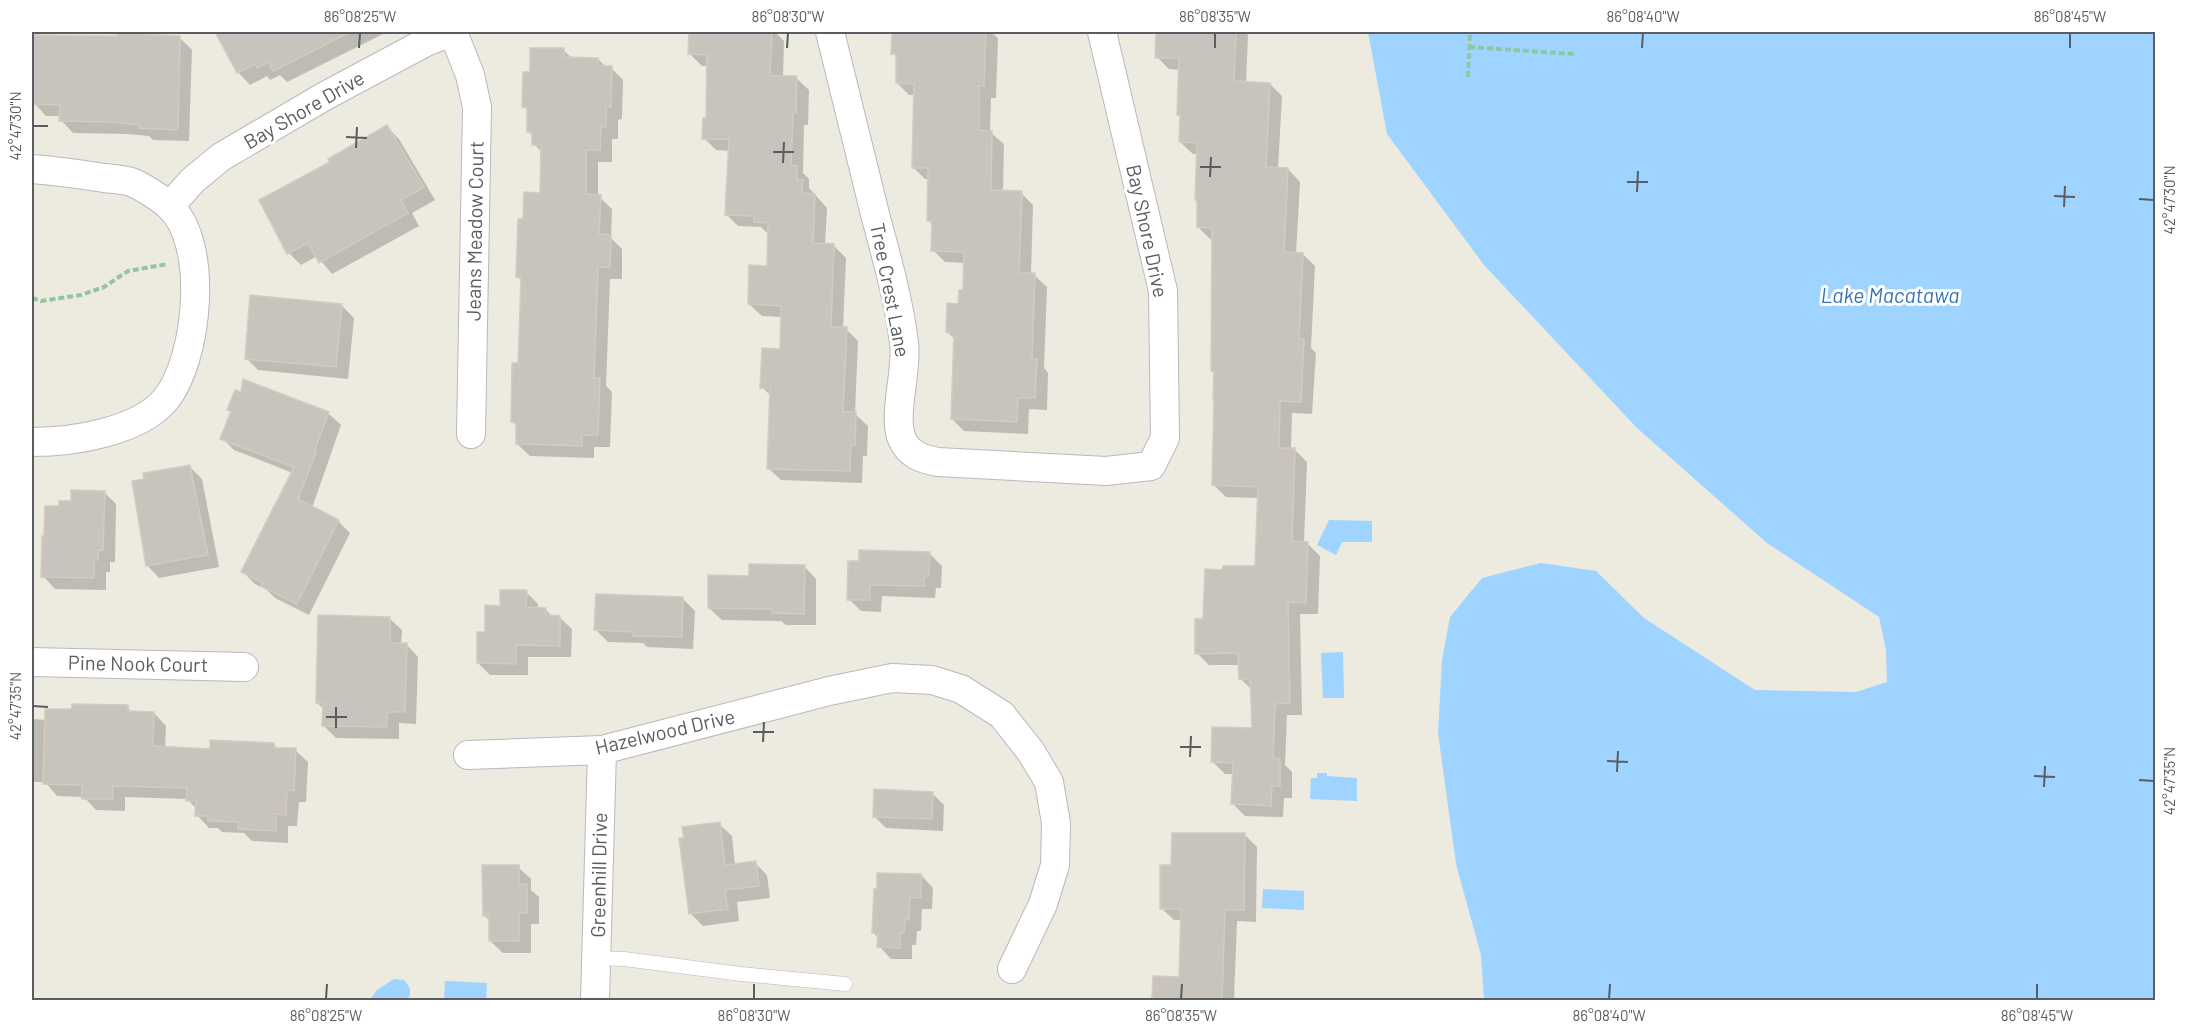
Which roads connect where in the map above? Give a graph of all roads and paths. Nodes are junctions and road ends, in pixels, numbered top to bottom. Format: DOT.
graph roads {
  1 [pos="452,32"];
  2 [pos="830,32"];
  3 [pos="1102,32"];
  4 [pos="1470,32"];
  5 [pos="1469,47"];
  6 [pos="1574,54"];
  7 [pos="1468,77"];
  8 [pos="32,169"];
  9 [pos="170,206"];
  10 [pos="177,263"];
  11 [pos="32,298"];
  12 [pos="41,301"];
  13 [pos="32,305"];
  14 [pos="471,434"];
  15 [pos="32,442"];
  16 [pos="1151,466"];
  17 [pos="32,662"];
  18 [pos="244,667"];
  19 [pos="602,750"];
  20 [pos="468,755"];
  21 [pos="597,958"];
  22 [pos="1012,969"];
  23 [pos="845,984"];
  24 [pos="595,1000"];
  1 -- 9 [label="street, Bay Shore Drive"];
  1 -- 14 [label="street, Jeans Meadow Court"];
  2 -- 16 [label="street, Tree Crest Lane"];
  3 -- 16 [label="street, Bay Shore Drive"];
  4 -- 5 [label="path"];
  5 -- 6 [label="path"];
  5 -- 7 [label="path"];
  8 -- 9 [label="street"];
  9 -- 15 [label="street"];
  10 -- 12 [label="path"];
  11 -- 12 [label="path"];
  12 -- 13 [label="path"];
  17 -- 18 [label="street, Pine Nook Court"];
  19 -- 20 [label="street, Hazelwood Drive"];
  19 -- 21 [label="street, Greenhill Drive"];
  19 -- 22 [label="street, Hazelwood Drive"];
  21 -- 23 [label="lane"];
  21 -- 24 [label="street, Greenhill Drive"];
}
